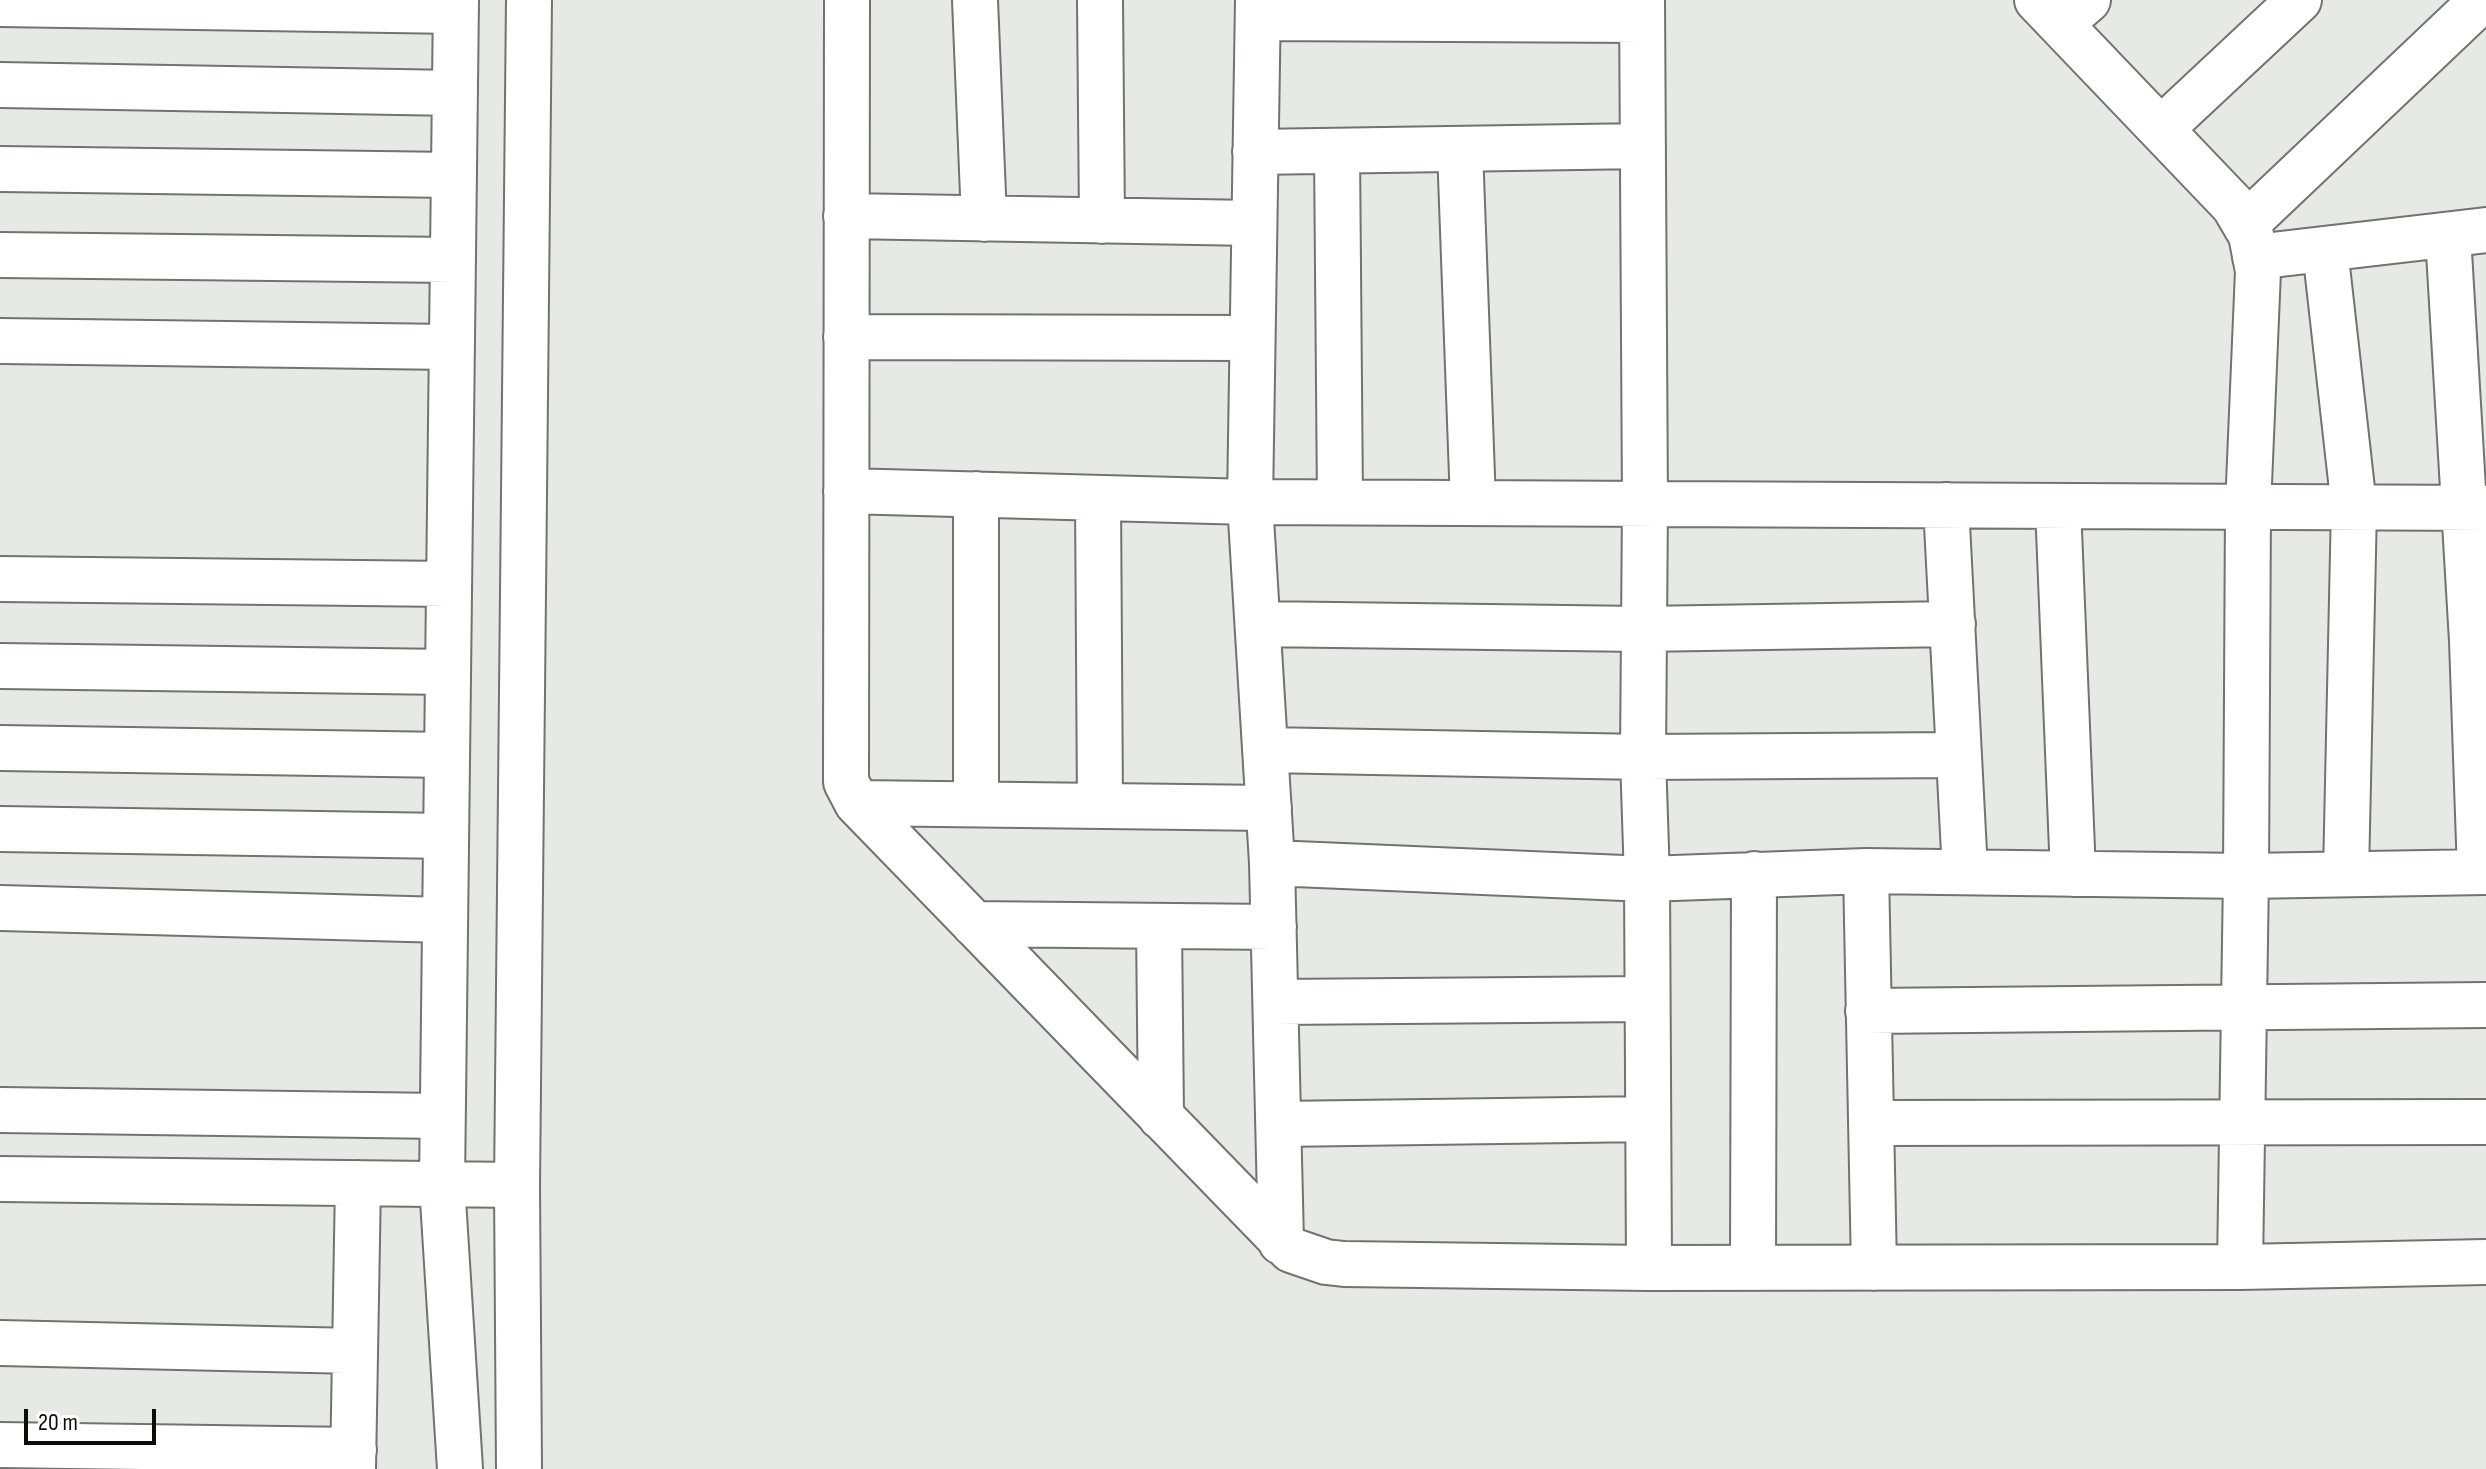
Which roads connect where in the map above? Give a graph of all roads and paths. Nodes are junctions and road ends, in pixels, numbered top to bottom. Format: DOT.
graph roads {
  1 [pos="529,0"];
  2 [pos="847,0"];
  3 [pos="975,0"];
  4 [pos="1100,0"];
  5 [pos="2299,0"];
  6 [pos="2480,0"];
  7 [pos="106,3"];
  8 [pos="0,4"];
  9 [pos="456,5"];
  10 [pos="2486,6"];
  11 [pos="2062,8"];
  12 [pos="1258,9"];
  13 [pos="1642,10"];
  14 [pos="0,85"];
  15 [pos="455,93"];
  16 [pos="2161,129"];
  17 [pos="1643,146"];
  18 [pos="1460,149"];
  19 [pos="1337,151"];
  20 [pos="1255,152"];
  21 [pos="0,169"];
  22 [pos="454,175"];
  23 [pos="846,216"];
  24 [pos="984,219"];
  25 [pos="1102,221"];
  26 [pos="1254,223"];
  27 [pos="2467,233"];
  28 [pos="2250,241"];
  29 [pos="2325,249"];
  30 [pos="0,255"];
  31 [pos="453,260"];
  32 [pos="846,337"];
  33 [pos="1252,338"];
  34 [pos="0,341"];
  35 [pos="451,347"];
  36 [pos="2471,358"];
  37 [pos="846,491"];
  38 [pos="976,494"];
  39 [pos="1098,498"];
  40 [pos="1250,502"];
  41 [pos="1340,502"];
  42 [pos="1473,503"];
  43 [pos="1645,504"];
  44 [pos="1946,505"];
  45 [pos="2058,506"];
  46 [pos="2248,507"];
  47 [pos="2354,507"];
  48 [pos="2475,508"];
  49 [pos="0,579"];
  50 [pos="449,584"];
  51 [pos="1258,624"];
  52 [pos="1953,624"];
  53 [pos="1642,629"];
  54 [pos="2479,641"];
  55 [pos="0,666"];
  56 [pos="448,672"];
  57 [pos="0,748"];
  58 [pos="1265,750"];
  59 [pos="447,755"];
  60 [pos="1959,755"];
  61 [pos="1643,757"];
  62 [pos="2481,768"];
  63 [pos="857,803"];
  64 [pos="976,804"];
  65 [pos="1100,806"];
  66 [pos="1269,808"];
  67 [pos="0,829"];
  68 [pos="446,836"];
  69 [pos="1272,863"];
  70 [pos="1866,871"];
  71 [pos="1965,872"];
  72 [pos="2483,872"];
  73 [pos="1754,874"];
  74 [pos="2073,874"];
  75 [pos="2346,874"];
  76 [pos="2246,876"];
  77 [pos="1647,879"];
  78 [pos="0,908"];
  79 [pos="445,920"];
  80 [pos="974,924"];
  81 [pos="1159,926"];
  82 [pos="1274,927"];
  83 [pos="1647,999"];
  84 [pos="1276,1002"];
  85 [pos="2486,1005"];
  86 [pos="2242,1006"];
  87 [pos="1868,1011"];
  88 [pos="0,1110"];
  89 [pos="442,1116"];
  90 [pos="1161,1117"];
  91 [pos="1648,1119"];
  92 [pos="2486,1122"];
  93 [pos="1871,1123"];
  94 [pos="1279,1124"];
  95 [pos="2241,1124"];
  96 [pos="0,1179"];
  97 [pos="358,1183"];
  98 [pos="442,1184"];
  99 [pos="517,1185"];
  100 [pos="1281,1242"];
  101 [pos="2486,1262"];
  102 [pos="2240,1267"];
  103 [pos="1649,1268"];
  104 [pos="1753,1268"];
  105 [pos="1874,1268"];
  106 [pos="0,1343"];
  107 [pos="355,1351"];
  108 [pos="0,1445"];
  109 [pos="354,1460"];
  110 [pos="460,1469"];
  111 [pos="519,1469"];
  1 -- 99 [label="street"];
  2 -- 23 [label="street"];
  3 -- 24 [label="street"];
  4 -- 25 [label="street"];
  5 -- 16 [label="street"];
  6 -- 10 [label="street"];
  6 -- 28 [label="street"];
  7 -- 8 [label="street"];
  7 -- 9 [label="street"];
  9 -- 15 [label="street"];
  11 -- 16 [label="street"];
  12 -- 13 [label="street"];
  12 -- 20 [label="street"];
  13 -- 17 [label="street"];
  14 -- 15 [label="street"];
  15 -- 22 [label="street"];
  16 -- 28 [label="street"];
  17 -- 18 [label="street"];
  17 -- 43 [label="street"];
  18 -- 19 [label="street"];
  18 -- 42 [label="street"];
  19 -- 20 [label="street"];
  19 -- 41 [label="street"];
  20 -- 26 [label="street"];
  21 -- 22 [label="street"];
  22 -- 31 [label="street"];
  23 -- 24 [label="street"];
  23 -- 32 [label="street"];
  24 -- 25 [label="street"];
  25 -- 26 [label="street"];
  26 -- 33 [label="street"];
  27 -- 29 [label="street"];
  27 -- 36 [label="street"];
  28 -- 29 [label="street"];
  28 -- 46 [label="street"];
  29 -- 47 [label="street"];
  30 -- 31 [label="street"];
  31 -- 35 [label="street"];
  32 -- 33 [label="street"];
  32 -- 37 [label="street"];
  33 -- 40 [label="street"];
  34 -- 35 [label="street"];
  35 -- 50 [label="street"];
  36 -- 48 [label="street"];
  37 -- 38 [label="street"];
  37 -- 63 [label="street"];
  38 -- 39 [label="street"];
  38 -- 64 [label="street"];
  39 -- 40 [label="street"];
  39 -- 65 [label="street"];
  40 -- 41 [label="street"];
  40 -- 51 [label="street"];
  41 -- 42 [label="street"];
  42 -- 43 [label="street"];
  43 -- 44 [label="street"];
  43 -- 53 [label="street"];
  44 -- 45 [label="street"];
  44 -- 52 [label="street"];
  45 -- 46 [label="street"];
  45 -- 74 [label="street"];
  46 -- 47 [label="street"];
  46 -- 76 [label="street"];
  47 -- 48 [label="street"];
  47 -- 75 [label="street"];
  48 -- 54 [label="street"];
  49 -- 50 [label="street"];
  50 -- 56 [label="street"];
  51 -- 53 [label="street"];
  51 -- 58 [label="street"];
  52 -- 53 [label="street"];
  52 -- 60 [label="street"];
  53 -- 61 [label="street"];
  54 -- 62 [label="street"];
  55 -- 56 [label="street"];
  56 -- 59 [label="street"];
  57 -- 59 [label="street"];
  58 -- 61 [label="street"];
  58 -- 66 [label="street"];
  59 -- 68 [label="street"];
  60 -- 61 [label="street"];
  60 -- 71 [label="street"];
  61 -- 77 [label="street"];
  62 -- 72 [label="street"];
  63 -- 64 [label="street"];
  63 -- 80 [label="street"];
  64 -- 65 [label="street"];
  65 -- 66 [label="street"];
  66 -- 69 [label="street"];
  67 -- 68 [label="street"];
  68 -- 79 [label="street"];
  69 -- 77 [label="street"];
  69 -- 82 [label="street"];
  70 -- 71 [label="street"];
  70 -- 73 [label="street"];
  70 -- 87 [label="street"];
  71 -- 74 [label="street"];
  72 -- 75 [label="street"];
  73 -- 77 [label="street"];
  73 -- 104 [label="street"];
  74 -- 76 [label="street"];
  75 -- 76 [label="street"];
  76 -- 86 [label="street"];
  77 -- 83 [label="street"];
  78 -- 79 [label="street"];
  79 -- 89 [label="street"];
  80 -- 81 [label="street"];
  80 -- 90 [label="street"];
  81 -- 82 [label="street"];
  81 -- 90 [label="street"];
  82 -- 84 [label="street"];
  83 -- 84 [label="street"];
  83 -- 91 [label="street"];
  84 -- 94 [label="street"];
  85 -- 86 [label="street"];
  86 -- 87 [label="street"];
  86 -- 95 [label="street"];
  87 -- 93 [label="street"];
  88 -- 89 [label="street"];
  89 -- 98 [label="street"];
  90 -- 100 [label="street"];
  91 -- 94 [label="street"];
  91 -- 103 [label="street"];
  92 -- 95 [label="street"];
  93 -- 95 [label="street"];
  93 -- 105 [label="street"];
  94 -- 100 [label="street"];
  95 -- 102 [label="street"];
  96 -- 97 [label="street"];
  97 -- 98 [label="street"];
  97 -- 107 [label="street"];
  98 -- 99 [label="street"];
  98 -- 110 [label="street"];
  99 -- 111 [label="street"];
  100 -- 103 [label="street"];
  101 -- 102 [label="street"];
  102 -- 105 [label="street"];
  103 -- 104 [label="street"];
  104 -- 105 [label="street"];
  106 -- 107 [label="street"];
  107 -- 109 [label="street"];
  108 -- 109 [label="street"];
}
